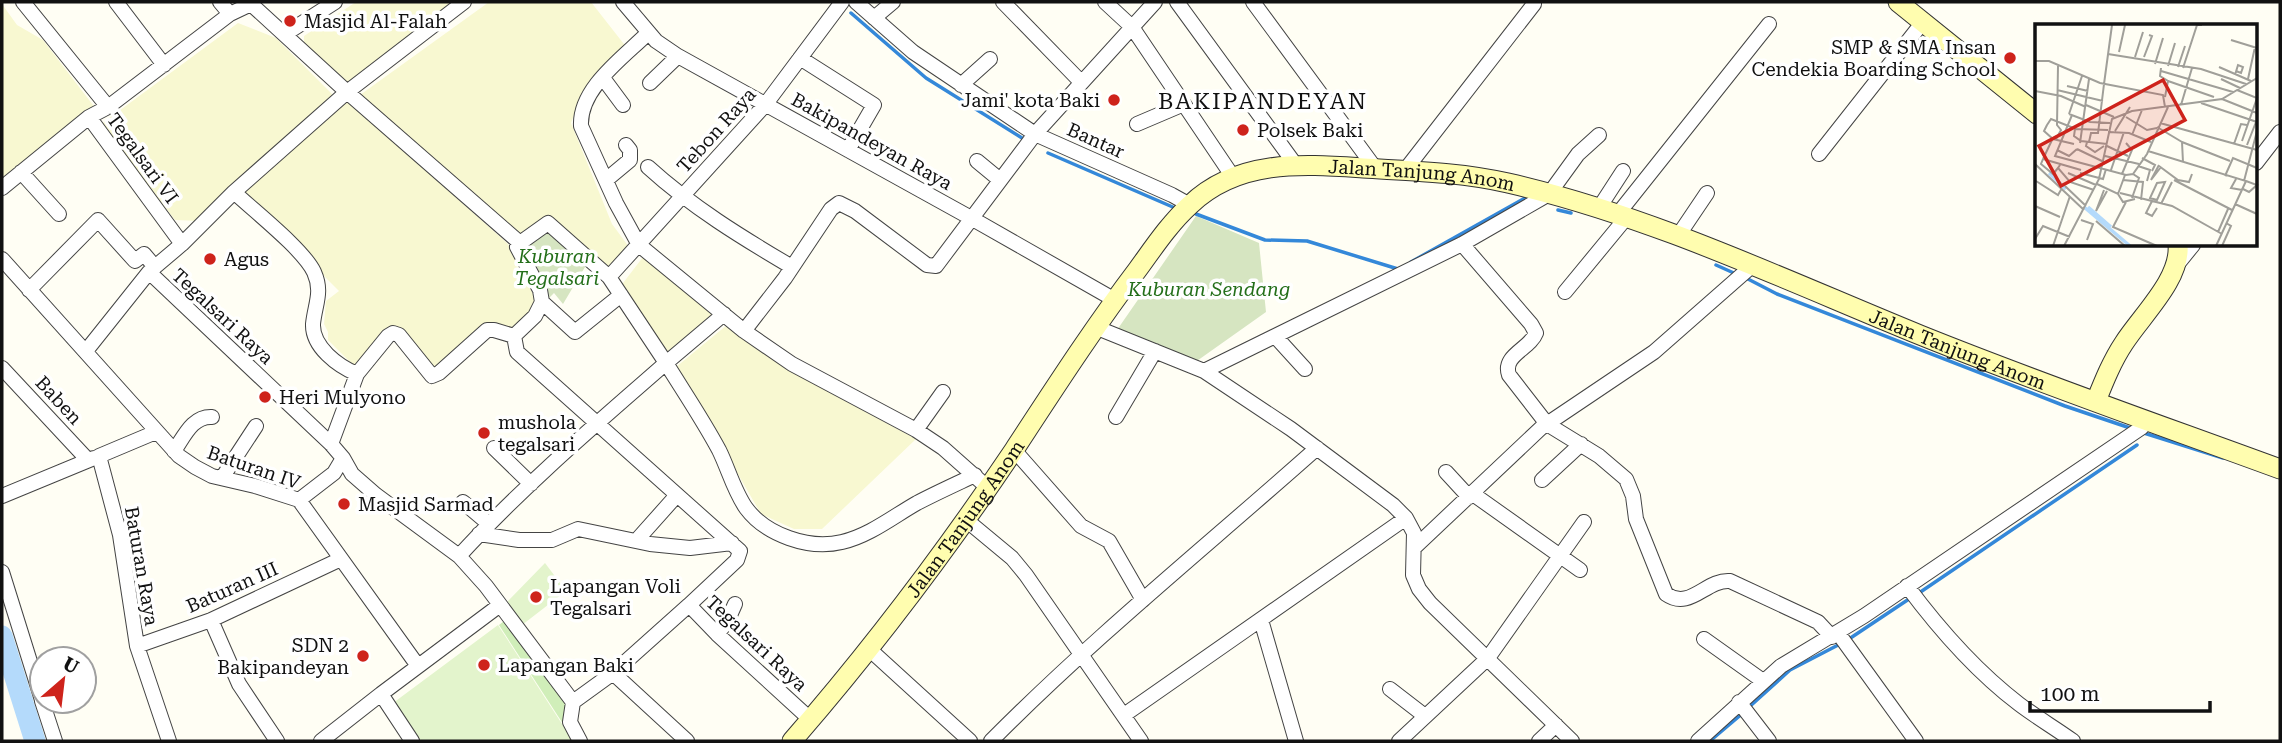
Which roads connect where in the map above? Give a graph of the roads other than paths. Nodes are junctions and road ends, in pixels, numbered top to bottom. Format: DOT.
graph roads {
  1 [pos="23,2"];
  2 [pos="116,2"];
  3 [pos="220,2"];
  4 [pos="335,2"];
  5 [pos="464,2"];
  6 [pos="623,2"];
  7 [pos="842,2"];
  8 [pos="856,2"];
  9 [pos="893,2"];
  10 [pos="1003,2"];
  11 [pos="1105,2"];
  12 [pos="1155,2"];
  13 [pos="1177,2"];
  14 [pos="1253,2"];
  15 [pos="1898,2"];
  16 [pos="252,3"];
  17 [pos="1534,4"];
  18 [pos="230,14"];
  19 [pos="874,18"];
  20 [pos="1923,22"];
  21 [pos="1769,24"];
  22 [pos="1132,27"];
  23 [pos="648,33"];
  24 [pos="285,34"];
  25 [pos="678,56"];
  26 [pos="800,58"];
  27 [pos="990,59"];
  28 [pos="164,65"];
  29 [pos="603,78"];
  30 [pos="1081,82"];
  31 [pos="650,83"];
  32 [pos="961,85"];
  33 [pos="347,92"];
  34 [pos="1184,104"];
  35 [pos="624,105"];
  36 [pos="765,106"];
  37 [pos="108,107"];
  38 [pos="2035,112"];
  39 [pos="89,117"];
  40 [pos="1137,124"];
  41 [pos="2280,132"];
  42 [pos="1599,135"];
  43 [pos="1033,136"];
  44 [pos="626,145"];
  45 [pos="848,150"];
  46 [pos="1819,154"];
  47 [pos="2258,160"];
  48 [pos="977,161"];
  49 [pos="1295,164"];
  50 [pos="648,167"];
  51 [pos="1375,168"];
  52 [pos="1406,169"];
  53 [pos="1623,171"];
  54 [pos="21,172"];
  55 [pos="1233,177"];
  56 [pos="606,180"];
  57 [pos="1000,180"];
  58 [pos="2,188"];
  59 [pos="234,192"];
  60 [pos="1707,193"];
  61 [pos="1549,194"];
  62 [pos="682,198"];
  63 [pos="1190,205"];
  64 [pos="60,214"];
  65 [pos="1614,214"];
  66 [pos="971,218"];
  67 [pos="1678,236"];
  68 [pos="520,243"];
  69 [pos="182,244"];
  70 [pos="1462,244"];
  71 [pos="639,245"];
  72 [pos="2178,247"];
  73 [pos="2191,247"];
  74 [pos="2,260"];
  75 [pos="792,267"];
  76 [pos="2176,267"];
  77 [pos="152,270"];
  78 [pos="1744,272"];
  79 [pos="610,277"];
  80 [pos="29,290"];
  81 [pos="1565,292"];
  82 [pos="621,295"];
  83 [pos="1115,300"];
  84 [pos="542,302"];
  85 [pos="724,314"];
  86 [pos="1095,327"];
  87 [pos="744,331"];
  88 [pos="514,336"];
  89 [pos="1275,336"];
  90 [pos="86,351"];
  91 [pos="1155,351"];
  92 [pos="666,363"];
  93 [pos="2,368"];
  94 [pos="1305,369"];
  95 [pos="1204,371"];
  96 [pos="356,374"];
  97 [pos="943,392"];
  98 [pos="2096,401"];
  99 [pos="212,417"];
  100 [pos="1116,417"];
  101 [pos="596,423"];
  102 [pos="1547,424"];
  103 [pos="256,426"];
  104 [pos="2140,428"];
  105 [pos="916,430"];
  106 [pos="156,432"];
  107 [pos="331,444"];
  108 [pos="1581,444"];
  109 [pos="494,448"];
  110 [pos="1317,448"];
  111 [pos="1014,450"];
  112 [pos="174,451"];
  113 [pos="93,458"];
  114 [pos="343,458"];
  115 [pos="2280,469"];
  116 [pos="1446,472"];
  117 [pos="334,473"];
  118 [pos="352,474"];
  119 [pos="222,478"];
  120 [pos="1542,480"];
  121 [pos="981,481"];
  122 [pos="531,484"];
  123 [pos="677,495"];
  124 [pos="1471,495"];
  125 [pos="2,496"];
  126 [pos="299,500"];
  127 [pos="463,502"];
  128 [pos="1406,518"];
  129 [pos="965,519"];
  130 [pos="1584,522"];
  131 [pos="484,529"];
  132 [pos="636,541"];
  133 [pos="732,543"];
  134 [pos="1415,547"];
  135 [pos="459,556"];
  136 [pos="1558,556"];
  137 [pos="341,559"];
  138 [pos="1580,570"];
  139 [pos="2,572"];
  140 [pos="1911,592"];
  141 [pos="1143,600"];
  142 [pos="735,604"];
  143 [pos="500,605"];
  144 [pos="689,605"];
  145 [pos="211,620"];
  146 [pos="1261,620"];
  147 [pos="717,634"];
  148 [pos="1839,638"];
  149 [pos="1704,639"];
  150 [pos="137,646"];
  151 [pos="868,648"];
  152 [pos="1082,654"];
  153 [pos="28,656"];
  154 [pos="1488,658"];
  155 [pos="418,666"];
  156 [pos="613,673"];
  157 [pos="1763,681"];
  158 [pos="1390,689"];
  159 [pos="381,694"];
  160 [pos="573,702"];
  161 [pos="1744,708"];
  162 [pos="47,715"];
  163 [pos="1124,715"];
  164 [pos="1425,716"];
  165 [pos="811,720"];
  166 [pos="1556,725"];
  167 [pos="55,741"];
  168 [pos="169,741"];
  169 [pos="277,741"];
  170 [pos="321,741"];
  171 [pos="412,741"];
  172 [pos="580,741"];
  173 [pos="687,741"];
  174 [pos="792,741"];
  175 [pos="970,741"];
  176 [pos="990,741"];
  177 [pos="1141,741"];
  178 [pos="1296,741"];
  179 [pos="1399,741"];
  180 [pos="1539,741"];
  181 [pos="1572,741"];
  182 [pos="1698,741"];
  183 [pos="1769,741"];
  184 [pos="1916,741"];
  185 [pos="2073,741"];
  1 -- 37 [label="street"];
  2 -- 28 [label="street"];
  3 -- 18 [label="street"];
  4 -- 24 [label="street"];
  5 -- 33 [label="street, Tegalsari Raya"];
  6 -- 23 [label="street, Bakipandeyan Raya"];
  7 -- 26 [label="street, Tebon Raya"];
  8 -- 19 [label="street, Bantar"];
  9 -- 19 [label="street"];
  10 -- 30 [label="street"];
  11 -- 22 [label="street"];
  12 -- 22 [label="street"];
  13 -- 49 [label="street"];
  14 -- 51 [label="street"];
  15 -- 20 [label="main road"];
  16 -- 18 [label="street"];
  16 -- 24 [label="street"];
  17 -- 52 [label="street"];
  18 -- 28 [label="street"];
  19 -- 32 [label="street, Bantar"];
  20 -- 38 [label="main road"];
  20 -- 46 [label="street"];
  21 -- 65 [label="street"];
  22 -- 30 [label="street"];
  22 -- 34 [label="street"];
  23 -- 25 [label="street, Bakipandeyan Raya"];
  23 -- 29 [label="street"];
  24 -- 33 [label="street"];
  25 -- 31 [label="street"];
  25 -- 36 [label="street, Bakipandeyan Raya"];
  26 -- 36 [label="street, Tebon Raya"];
  26 -- 45 [label="street"];
  27 -- 32 [label="street"];
  28 -- 37 [label="street"];
  29 -- 35 [label="street"];
  29 -- 56 [label="street"];
  30 -- 43 [label="street"];
  32 -- 43 [label="street, Bantar"];
  33 -- 59 [label="street, Tegalsari Raya"];
  33 -- 68 [label="street"];
  34 -- 40 [label="street"];
  34 -- 55 [label="street"];
  36 -- 45 [label="street, Bakipandeyan Raya"];
  36 -- 62 [label="street, Tebon Raya"];
  37 -- 39 [label="street"];
  39 -- 54 [label="street, Tegalsari VI"];
  39 -- 69 [label="street, Tegalsari VI"];
  41 -- 47 [label="street"];
  42 -- 61 [label="street"];
  43 -- 57 [label="street"];
  43 -- 63 [label="street, Bantar"];
  44 -- 56 [label="street"];
  45 -- 66 [label="street, Bakipandeyan Raya"];
  48 -- 57 [label="street"];
  49 -- 51 [label="main road, Jalan Tanjung Anom"];
  49 -- 55 [label="main road, Jalan Tanjung Anom"];
  50 -- 62 [label="street"];
  51 -- 52 [label="main road, Jalan Tanjung Anom"];
  52 -- 61 [label="main road, Jalan Tanjung Anom"];
  53 -- 65 [label="street"];
  54 -- 58 [label="street, Tegalsari VI"];
  54 -- 64 [label="street"];
  55 -- 63 [label="main road, Jalan Tanjung Anom"];
  56 -- 71 [label="street"];
  57 -- 66 [label="street"];
  59 -- 69 [label="street, Tegalsari Raya"];
  59 -- 96 [label="street"];
  60 -- 67 [label="street"];
  61 -- 65 [label="main road, Jalan Tanjung Anom"];
  61 -- 70 [label="street"];
  62 -- 71 [label="street, Tebon Raya"];
  62 -- 75 [label="street"];
  63 -- 83 [label="main road, Jalan Tanjung Anom"];
  65 -- 67 [label="main road, Jalan Tanjung Anom"];
  65 -- 81 [label="street"];
  66 -- 75 [label="street"];
  66 -- 83 [label="street, Bakipandeyan Raya"];
  67 -- 78 [label="main road, Jalan Tanjung Anom"];
  68 -- 79 [label="street"];
  68 -- 84 [label="street"];
  69 -- 77 [label="street, Tegalsari Raya"];
  70 -- 89 [label="street"];
  70 -- 102 [label="street"];
  71 -- 79 [label="street, Tebon Raya"];
  71 -- 85 [label="street"];
  72 -- 76 [label="main road"];
  73 -- 76 [label="street"];
  74 -- 80 [label="street, Baturan IV"];
  75 -- 87 [label="street"];
  76 -- 98 [label="main road"];
  77 -- 80 [label="street"];
  77 -- 90 [label="street"];
  77 -- 107 [label="street, Tegalsari Raya"];
  78 -- 98 [label="main road, Jalan Tanjung Anom"];
  78 -- 102 [label="street"];
  79 -- 82 [label="street"];
  80 -- 90 [label="street, Baturan IV"];
  82 -- 84 [label="street"];
  82 -- 92 [label="street"];
  83 -- 86 [label="main road, Jalan Tanjung Anom"];
  84 -- 88 [label="street"];
  85 -- 87 [label="street"];
  85 -- 92 [label="street"];
  86 -- 91 [label="street"];
  86 -- 111 [label="main road, Jalan Tanjung Anom"];
  87 -- 105 [label="street"];
  88 -- 96 [label="street"];
  88 -- 101 [label="street"];
  89 -- 94 [label="street"];
  89 -- 95 [label="street"];
  90 -- 106 [label="street, Baturan IV"];
  91 -- 95 [label="street"];
  91 -- 100 [label="street"];
  92 -- 101 [label="street"];
  92 -- 121 [label="street"];
  93 -- 113 [label="street, Baben"];
  95 -- 110 [label="street"];
  96 -- 107 [label="street"];
  97 -- 105 [label="street"];
  98 -- 104 [label="main road, Jalan Tanjung Anom"];
  99 -- 112 [label="street"];
  101 -- 122 [label="street"];
  101 -- 123 [label="street"];
  102 -- 108 [label="street"];
  102 -- 124 [label="street"];
  103 -- 119 [label="street"];
  104 -- 115 [label="main road, Jalan Tanjung Anom"];
  104 -- 140 [label="street"];
  105 -- 121 [label="street"];
  106 -- 112 [label="street, Baturan IV"];
  106 -- 113 [label="street"];
  107 -- 114 [label="street, Tegalsari Raya"];
  108 -- 120 [label="street"];
  108 -- 148 [label="street"];
  109 -- 122 [label="street"];
  110 -- 128 [label="street"];
  110 -- 141 [label="street"];
  111 -- 121 [label="main road, Jalan Tanjung Anom"];
  111 -- 141 [label="street"];
  112 -- 119 [label="street, Baturan IV"];
  113 -- 125 [label="street"];
  113 -- 150 [label="street, Baturan Raya"];
  114 -- 117 [label="street"];
  114 -- 118 [label="street, Tegalsari Raya"];
  116 -- 124 [label="street"];
  117 -- 118 [label="street"];
  117 -- 126 [label="street"];
  118 -- 135 [label="street, Tegalsari Raya"];
  119 -- 126 [label="street, Baturan IV"];
  121 -- 129 [label="main road, Jalan Tanjung Anom"];
  122 -- 131 [label="street"];
  123 -- 132 [label="street"];
  123 -- 133 [label="street"];
  124 -- 134 [label="street"];
  124 -- 136 [label="street"];
  126 -- 137 [label="street, Baturan IV"];
  127 -- 131 [label="street"];
  128 -- 134 [label="street"];
  128 -- 146 [label="street"];
  129 -- 151 [label="main road, Jalan Tanjung Anom"];
  129 -- 152 [label="street"];
  130 -- 136 [label="street"];
  131 -- 132 [label="street"];
  131 -- 135 [label="street"];
  132 -- 133 [label="street"];
  133 -- 144 [label="street, Tegalsari Raya"];
  134 -- 154 [label="street"];
  135 -- 143 [label="street, Tegalsari Raya"];
  136 -- 138 [label="street"];
  136 -- 154 [label="street"];
  137 -- 145 [label="street, Baturan III"];
  137 -- 155 [label="street, Baturan IV"];
  139 -- 153 [label="street"];
  140 -- 148 [label="street"];
  140 -- 185 [label="street"];
  141 -- 152 [label="street"];
  142 -- 147 [label="street"];
  143 -- 155 [label="street"];
  143 -- 160 [label="street, Tegalsari Raya"];
  144 -- 147 [label="street, Tegalsari Raya"];
  144 -- 156 [label="street"];
  145 -- 150 [label="street, Baturan III"];
  145 -- 169 [label="street"];
  146 -- 163 [label="street"];
  146 -- 178 [label="street"];
  147 -- 165 [label="street, Tegalsari Raya"];
  148 -- 157 [label="street"];
  148 -- 184 [label="street"];
  149 -- 157 [label="street"];
  150 -- 168 [label="street, Baturan Raya"];
  151 -- 165 [label="main road, Jalan Tanjung Anom"];
  151 -- 175 [label="street"];
  152 -- 163 [label="street"];
  152 -- 176 [label="street"];
  154 -- 164 [label="street"];
  154 -- 166 [label="street"];
  155 -- 159 [label="street"];
  156 -- 160 [label="street"];
  156 -- 173 [label="street"];
  157 -- 161 [label="street"];
  158 -- 164 [label="street"];
  159 -- 170 [label="street"];
  159 -- 171 [label="street"];
  160 -- 172 [label="street"];
  161 -- 182 [label="street"];
  161 -- 183 [label="street"];
  162 -- 167 [label="street"];
  163 -- 177 [label="street"];
  164 -- 179 [label="street"];
  165 -- 174 [label="main road, Jalan Tanjung Anom"];
  166 -- 180 [label="street"];
  166 -- 181 [label="street"];
}
